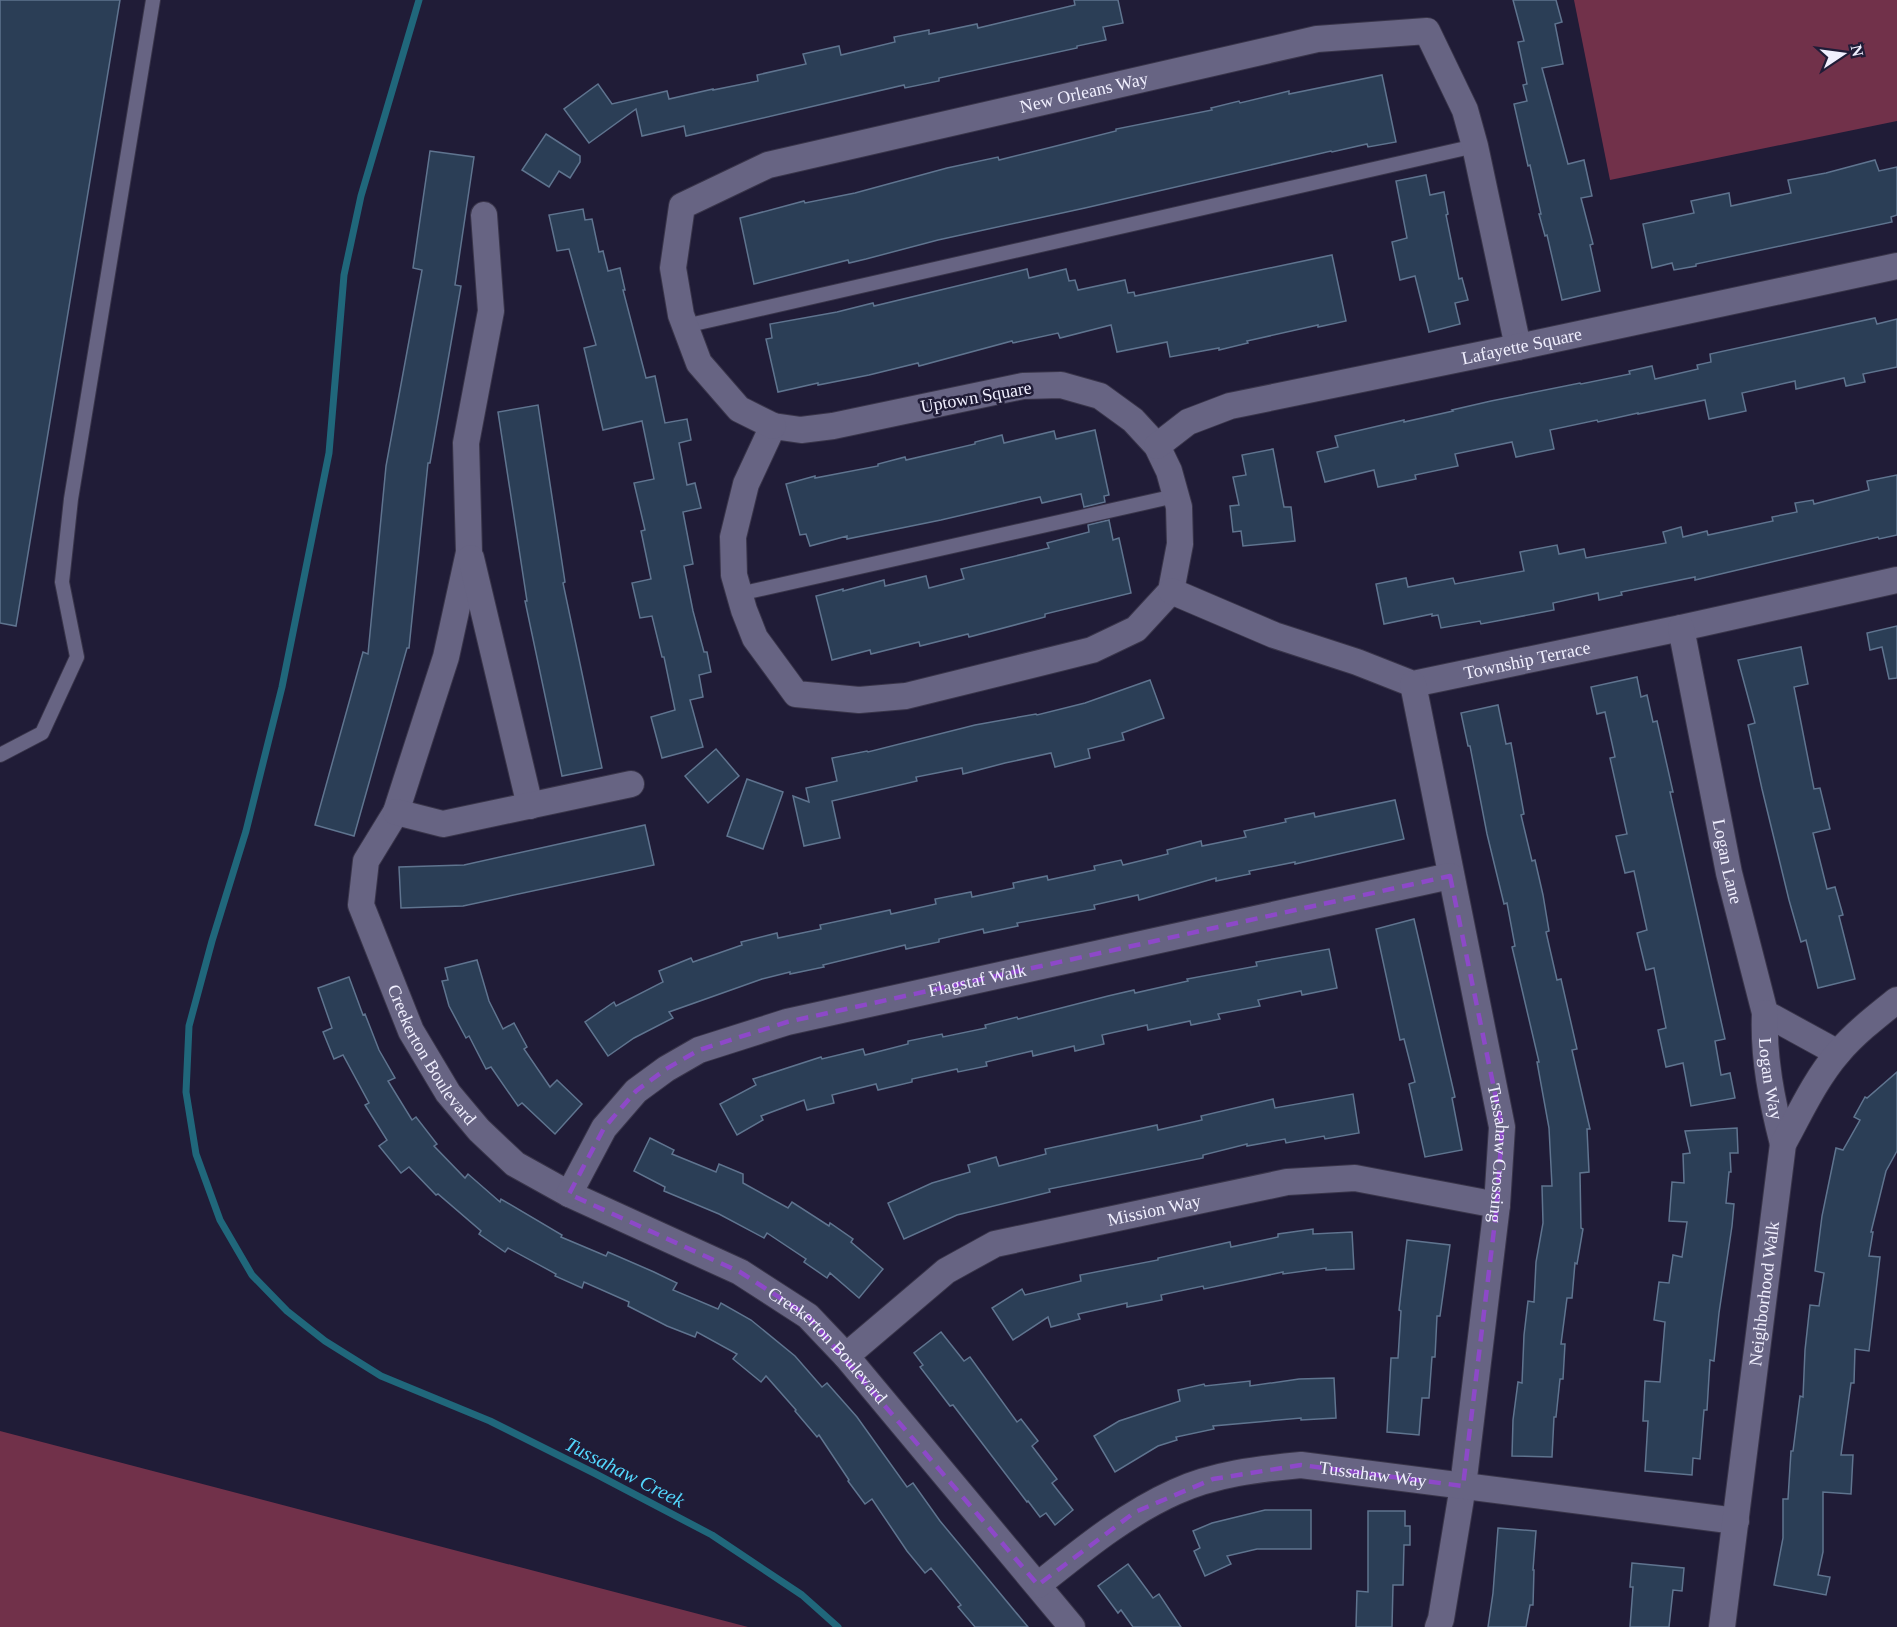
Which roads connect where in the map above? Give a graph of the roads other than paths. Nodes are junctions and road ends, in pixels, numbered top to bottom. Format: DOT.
graph roads {
  1 [pos="153,0"];
  2 [pos="1475,146"];
  3 [pos="484,215"];
  4 [pos="1897,266"];
  5 [pos="686,326"];
  6 [pos="1518,347"];
  7 [pos="773,426"];
  8 [pos="1157,446"];
  9 [pos="1176,496"];
  10 [pos="470,552"];
  11 [pos="1897,580"];
  12 [pos="1171,591"];
  13 [pos="739,594"];
  14 [pos="1681,628"];
  15 [pos="1413,684"];
  16 [pos="0,755"];
  17 [pos="631,784"];
  18 [pos="530,806"];
  19 [pos="396,812"];
  20 [pos="1450,876"];
  21 [pos="1897,1000"];
  22 [pos="1765,1013"];
  23 [pos="1838,1053"];
  24 [pos="1783,1144"];
  25 [pos="569,1194"];
  26 [pos="1497,1205"];
  27 [pos="846,1356"];
  28 [pos="1463,1486"];
  29 [pos="1736,1521"];
  30 [pos="1038,1585"];
  31 [pos="1072,1627"];
  32 [pos="1438,1627"];
  33 [pos="1722,1627"];
  1 -- 16 [label="lane"];
  2 -- 5 [label="lane"];
  2 -- 5 [label="street, New Orleans Way"];
  2 -- 6 [label="street, New Orleans Way"];
  3 -- 10 [label="street, Creekerton Boulevard"];
  4 -- 6 [label="street, Lafayette Square"];
  5 -- 7 [label="street, New Orleans Way"];
  6 -- 8 [label="street, Lafayette Square"];
  7 -- 8 [label="street, Uptown Square"];
  7 -- 13 [label="street"];
  8 -- 9 [label="street, Uptown Square"];
  9 -- 12 [label="street, Uptown Square"];
  9 -- 13 [label="lane"];
  10 -- 18 [label="street"];
  10 -- 19 [label="street, Creekerton Boulevard"];
  11 -- 14 [label="street, Township Terrace"];
  12 -- 13 [label="street"];
  12 -- 15 [label="street"];
  14 -- 15 [label="street, Township Terrace"];
  14 -- 22 [label="street, Logan Lane"];
  15 -- 20 [label="street, Tussahaw Crossing"];
  17 -- 18 [label="street"];
  18 -- 19 [label="street"];
  19 -- 25 [label="street, Creekerton Boulevard"];
  20 -- 25 [label="street, Flagstaf Walk"];
  20 -- 26 [label="street, Tussahaw Crossing"];
  21 -- 23 [label="street, Neighborhood Walk"];
  22 -- 23 [label="street"];
  22 -- 24 [label="street, Logan Way"];
  23 -- 24 [label="street, Neighborhood Walk"];
  24 -- 29 [label="street, Neighborhood Walk"];
  25 -- 27 [label="street, Creekerton Boulevard"];
  26 -- 27 [label="street, Mission Way"];
  26 -- 28 [label="street, Tussahaw Crossing"];
  27 -- 30 [label="street, Creekerton Boulevard"];
  28 -- 29 [label="street, Tussahaw Way"];
  28 -- 30 [label="street, Tussahaw Way"];
  28 -- 32 [label="street, Tussahaw Crossing"];
  29 -- 33 [label="street, Neighborhood Walk"];
  30 -- 31 [label="street, Creekerton Boulevard"];
}
